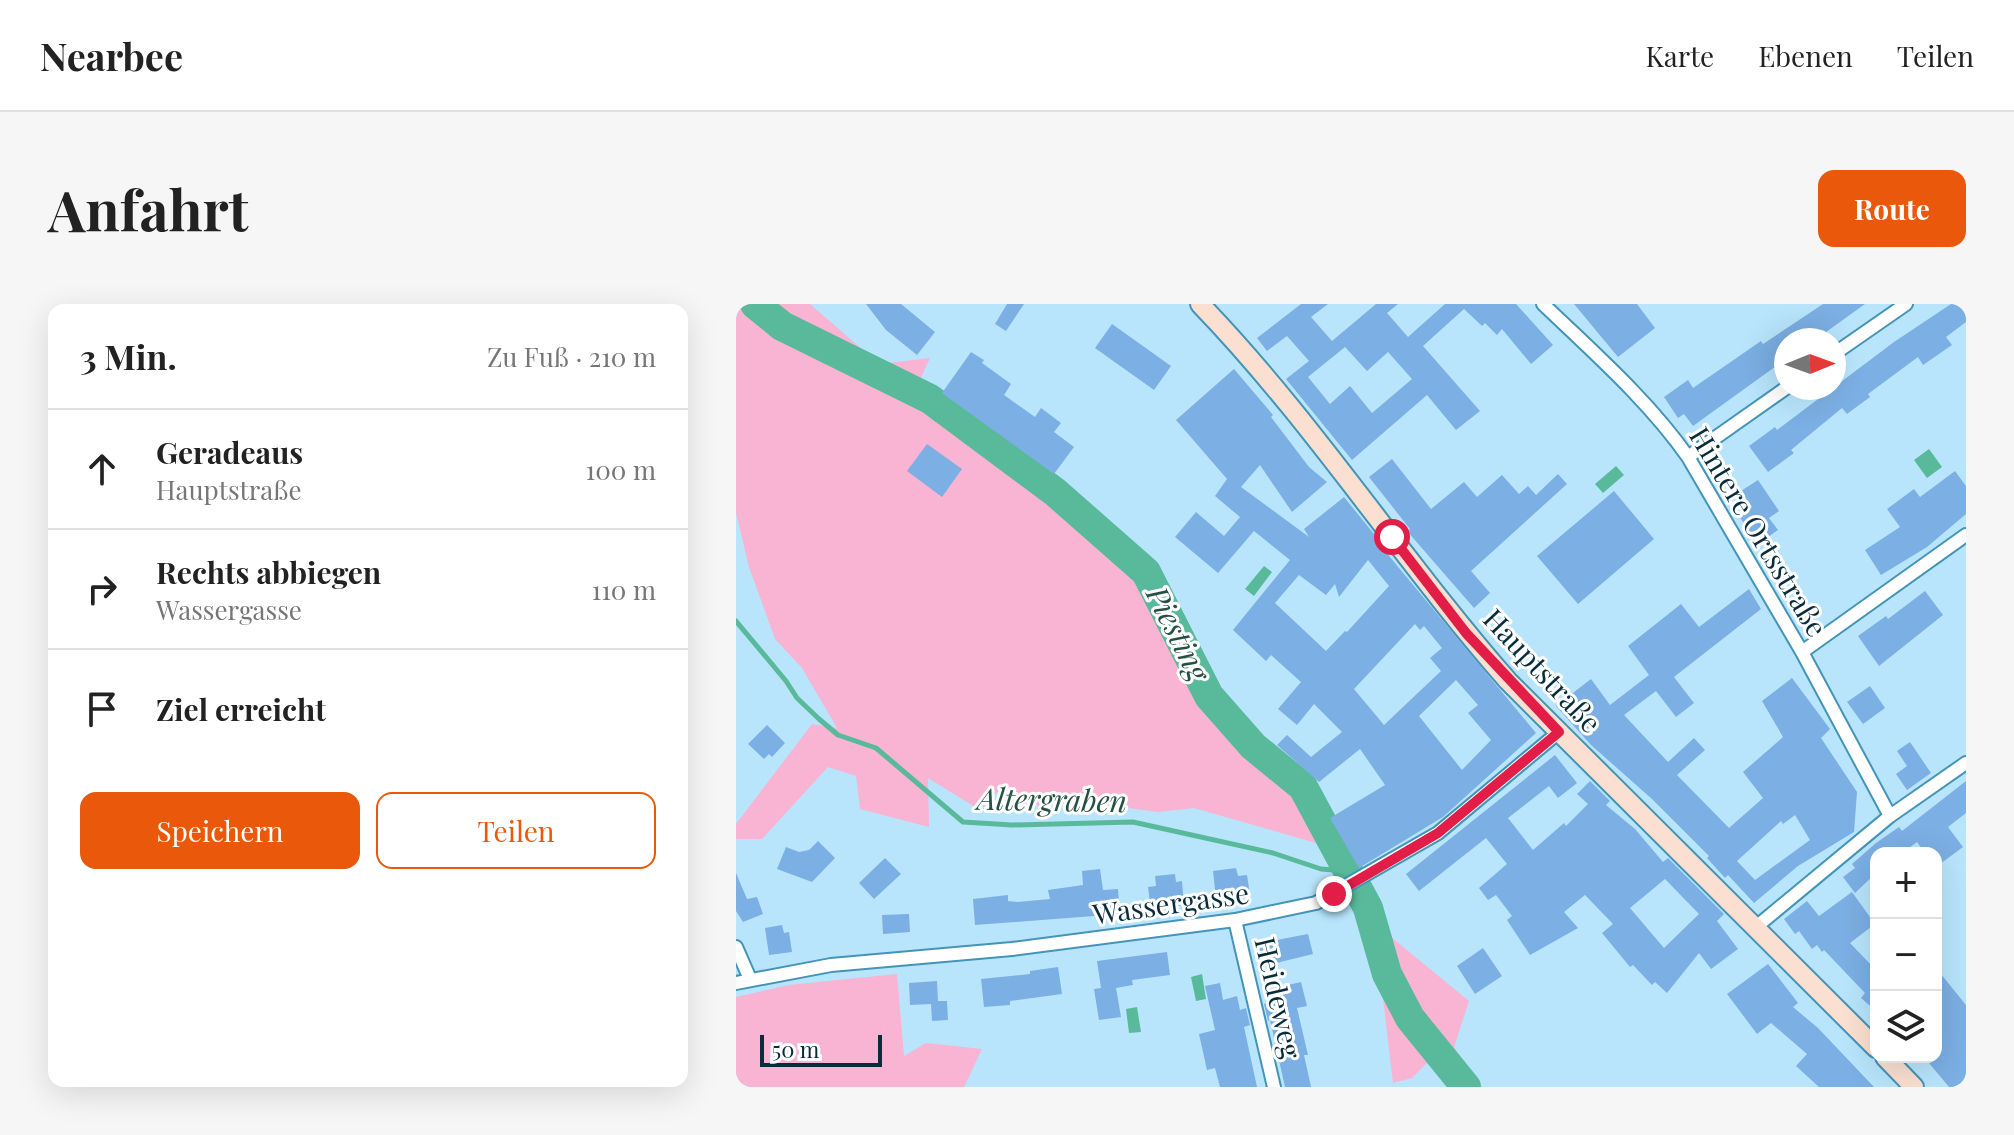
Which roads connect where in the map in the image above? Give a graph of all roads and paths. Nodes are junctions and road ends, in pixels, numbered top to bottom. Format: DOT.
graph roads {
  1 [pos="1200,304"];
  2 [pos="1543,304"];
  3 [pos="1906,304"];
  4 [pos="1846,346"];
  5 [pos="1774,396"];
  6 [pos="1688,457"];
  7 [pos="1966,535"];
  8 [pos="1802,652"];
  9 [pos="1559,732"];
  10 [pos="1966,763"];
  11 [pos="1890,816"];
  12 [pos="1235,920"];
  13 [pos="1756,927"];
  14 [pos="736,947"];
  15 [pos="750,979"];
  16 [pos="736,983"];
  17 [pos="1870,1042"];
  18 [pos="1891,1063"];
  19 [pos="1274,1087"];
  20 [pos="1914,1087"];
  1 -- 9 [label="main road, Hauptstraße"];
  2 -- 6 [label="street, Hintere Ortsstraße"];
  3 -- 4 [label="street"];
  5 -- 6 [label="street"];
  6 -- 8 [label="street, Hintere Ortsstraße"];
  7 -- 8 [label="street"];
  8 -- 11 [label="street, Hintere Ortsstraße"];
  9 -- 12 [label="street, Wassergasse"];
  9 -- 13 [label="main road, Hauptstraße"];
  10 -- 11 [label="street"];
  11 -- 13 [label="street"];
  12 -- 15 [label="street, Wassergasse"];
  12 -- 19 [label="street, Heideweg"];
  13 -- 17 [label="main road, Hauptstraße"];
  14 -- 15 [label="street"];
  15 -- 16 [label="street, Wassergasse"];
  18 -- 20 [label="main road"];
}
